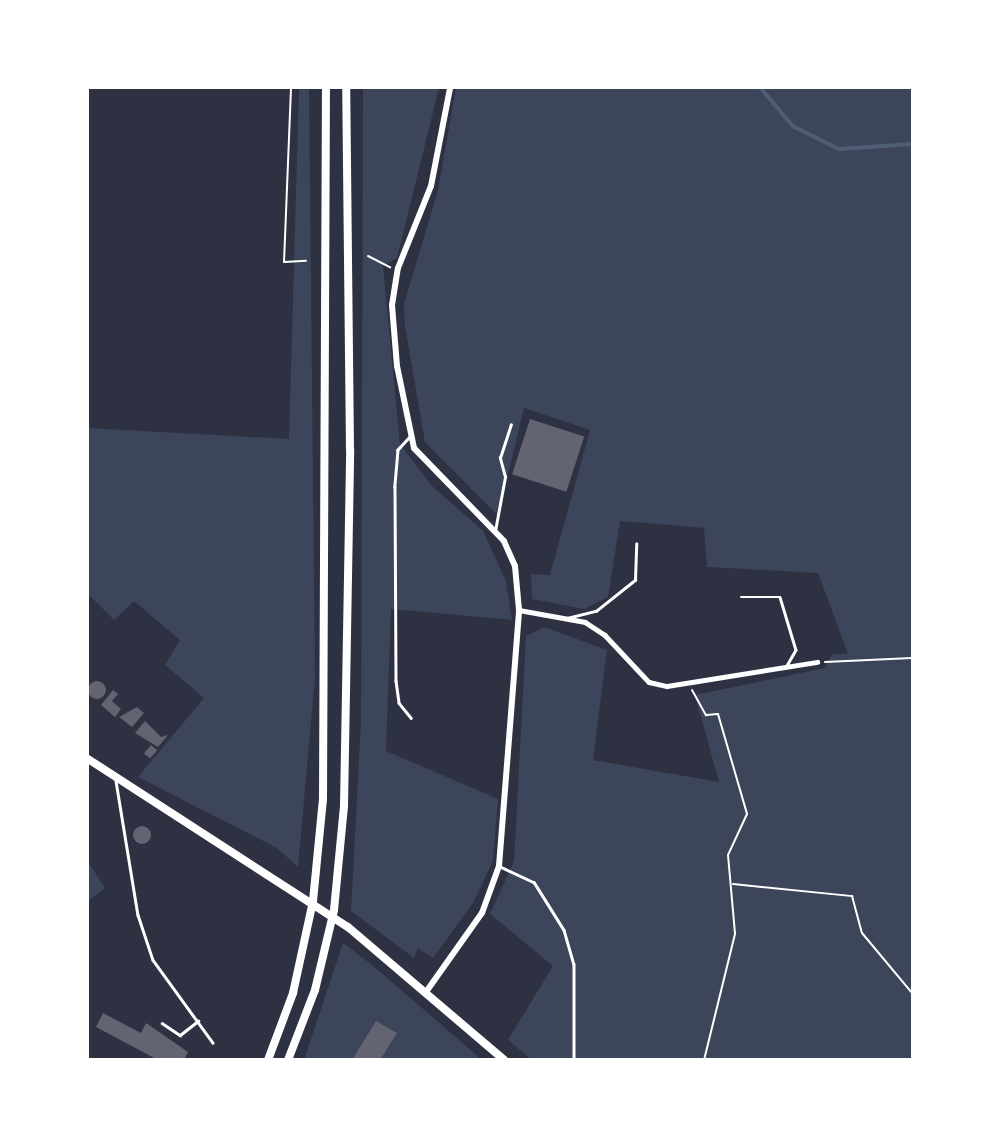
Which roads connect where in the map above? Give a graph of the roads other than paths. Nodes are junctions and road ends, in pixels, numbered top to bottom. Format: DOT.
graph roads {
  1 [pos="326,88"];
  2 [pos="346,88"];
  3 [pos="450,88"];
  4 [pos="511,425"];
  5 [pos="411,437"];
  6 [pos="495,531"];
  7 [pos="636,544"];
  8 [pos="741,597"];
  9 [pos="519,610"];
  10 [pos="567,618"];
  11 [pos="817,662"];
  12 [pos="786,667"];
  13 [pos="411,718"];
  14 [pos="88,759"];
  15 [pos="115,778"];
  16 [pos="499,866"];
  17 [pos="426,992"];
  18 [pos="198,1021"];
  19 [pos="162,1023"];
  20 [pos="213,1043"];
  21 [pos="268,1059"];
  22 [pos="288,1059"];
  23 [pos="503,1059"];
  24 [pos="573,1059"];
  1 -- 21 [label="main road"];
  2 -- 22 [label="main road"];
  3 -- 5 [label="street"];
  4 -- 6 [label="lane"];
  5 -- 6 [label="street"];
  5 -- 13 [label="lane"];
  6 -- 9 [label="street"];
  7 -- 10 [label="lane"];
  8 -- 12 [label="lane"];
  9 -- 10 [label="street"];
  9 -- 16 [label="street"];
  10 -- 12 [label="street"];
  11 -- 12 [label="street"];
  14 -- 15 [label="main road"];
  15 -- 17 [label="main road"];
  15 -- 18 [label="lane"];
  16 -- 17 [label="street"];
  16 -- 24 [label="lane"];
  17 -- 23 [label="main road"];
  18 -- 19 [label="lane"];
  18 -- 20 [label="lane"];
}
